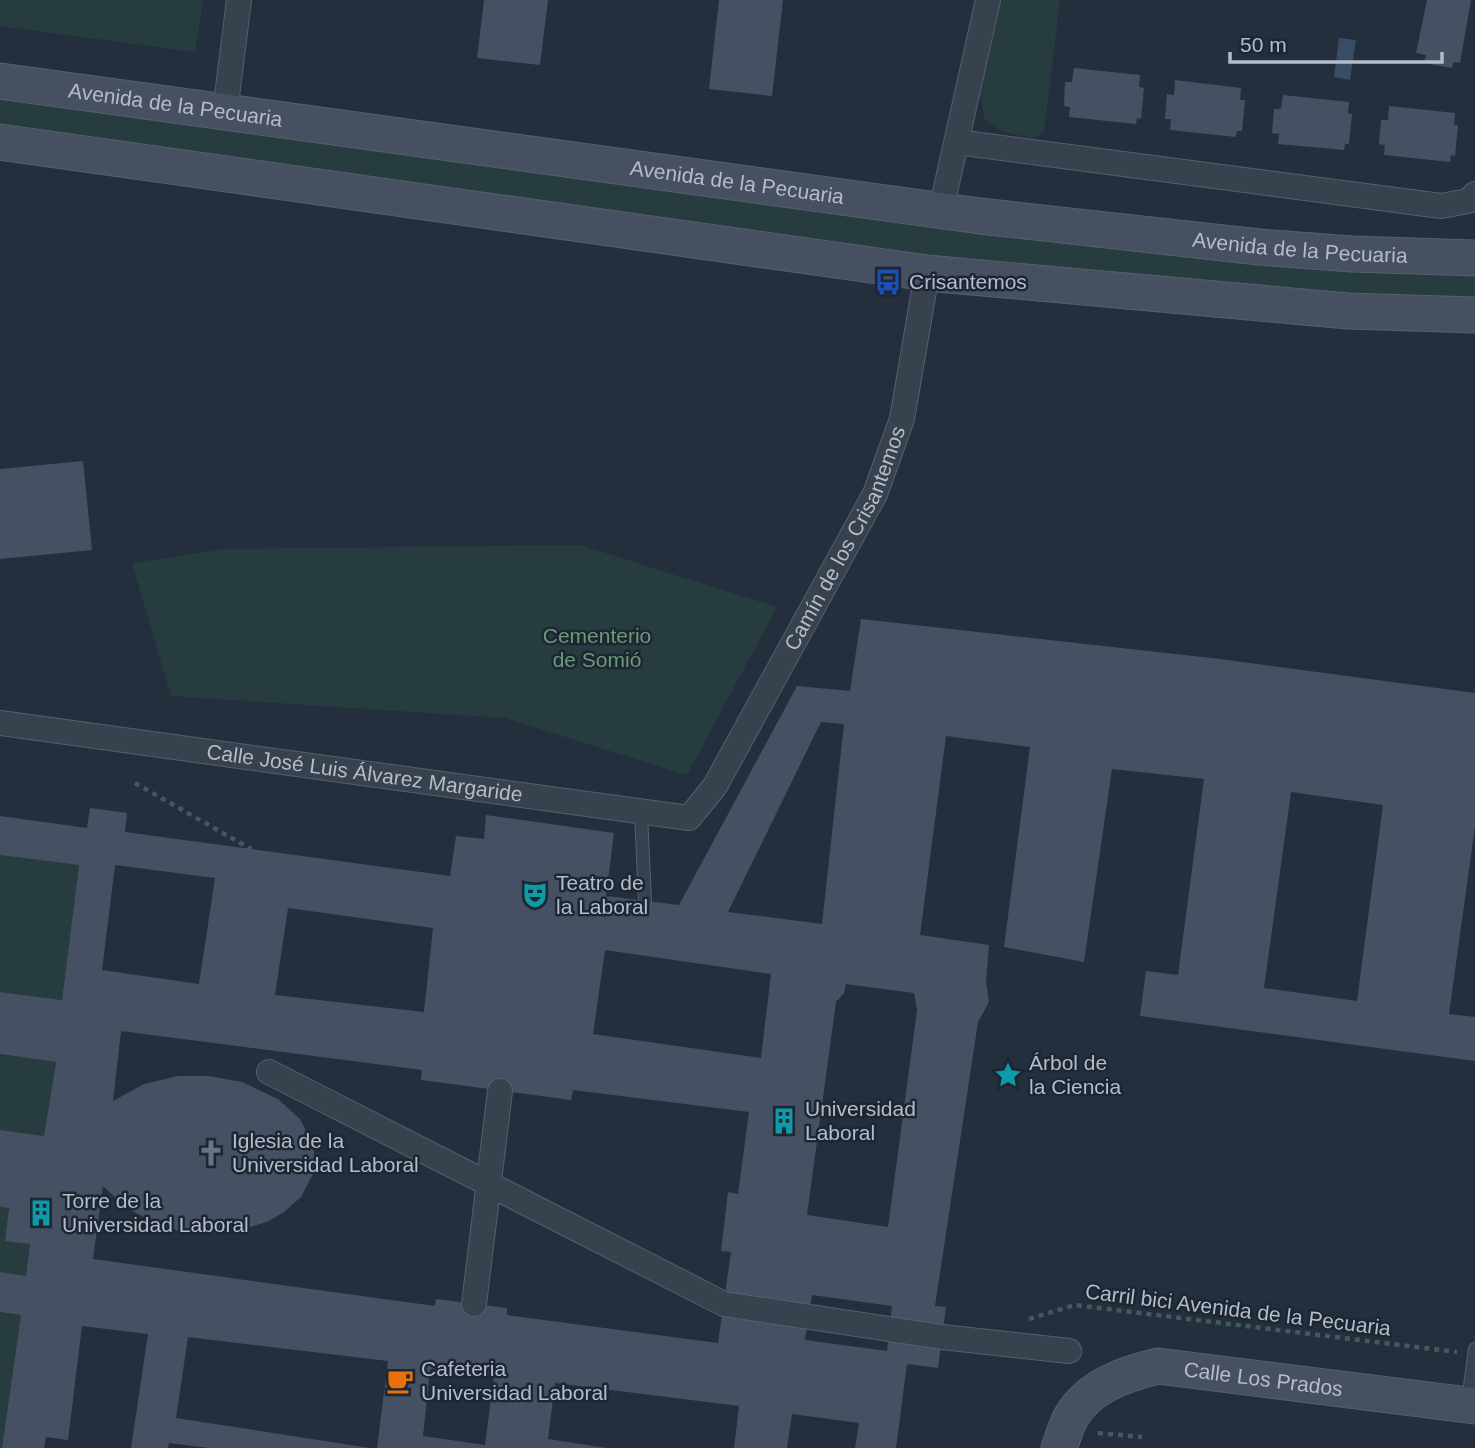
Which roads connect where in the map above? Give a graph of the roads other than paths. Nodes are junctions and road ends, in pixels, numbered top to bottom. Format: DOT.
graph roads {
  1 [pos="239,0"];
  2 [pos="988,0"];
  3 [pos="0,81"];
  4 [pos="225,112"];
  5 [pos="0,142"];
  6 [pos="957,142"];
  7 [pos="1475,194"];
  8 [pos="941,211"];
  9 [pos="1475,258"];
  10 [pos="927,273"];
  11 [pos="1475,315"];
  12 [pos="0,723"];
  13 [pos="715,786"];
  14 [pos="641,813"];
  15 [pos="645,901"];
  16 [pos="269,1072"];
  17 [pos="500,1091"];
  18 [pos="489,1184"];
  19 [pos="474,1304"];
  20 [pos="1069,1351"];
  21 [pos="1475,1351"];
  22 [pos="1471,1406"];
  23 [pos="1073,1433"];
  1 -- 4 [label="street"];
  2 -- 6 [label="street"];
  3 -- 4 [label="street, Avenida de la Pecuaria"];
  4 -- 8 [label="street, Avenida de la Pecuaria"];
  5 -- 10 [label="street"];
  6 -- 7 [label="street"];
  6 -- 8 [label="street"];
  8 -- 9 [label="street, Avenida de la Pecuaria"];
  10 -- 11 [label="street"];
  10 -- 13 [label="street, Camín de los Crisantemos"];
  12 -- 14 [label="street, Calle José Luis Álvarez Margaride"];
  13 -- 14 [label="street, Calle José Luis Álvarez Margaride"];
  14 -- 15 [label="lane"];
  16 -- 18 [label="street"];
  17 -- 18 [label="street"];
  18 -- 19 [label="street"];
  18 -- 20 [label="street"];
  21 -- 22 [label="lane"];
  22 -- 23 [label="street, Calle Los Prados"];
}
